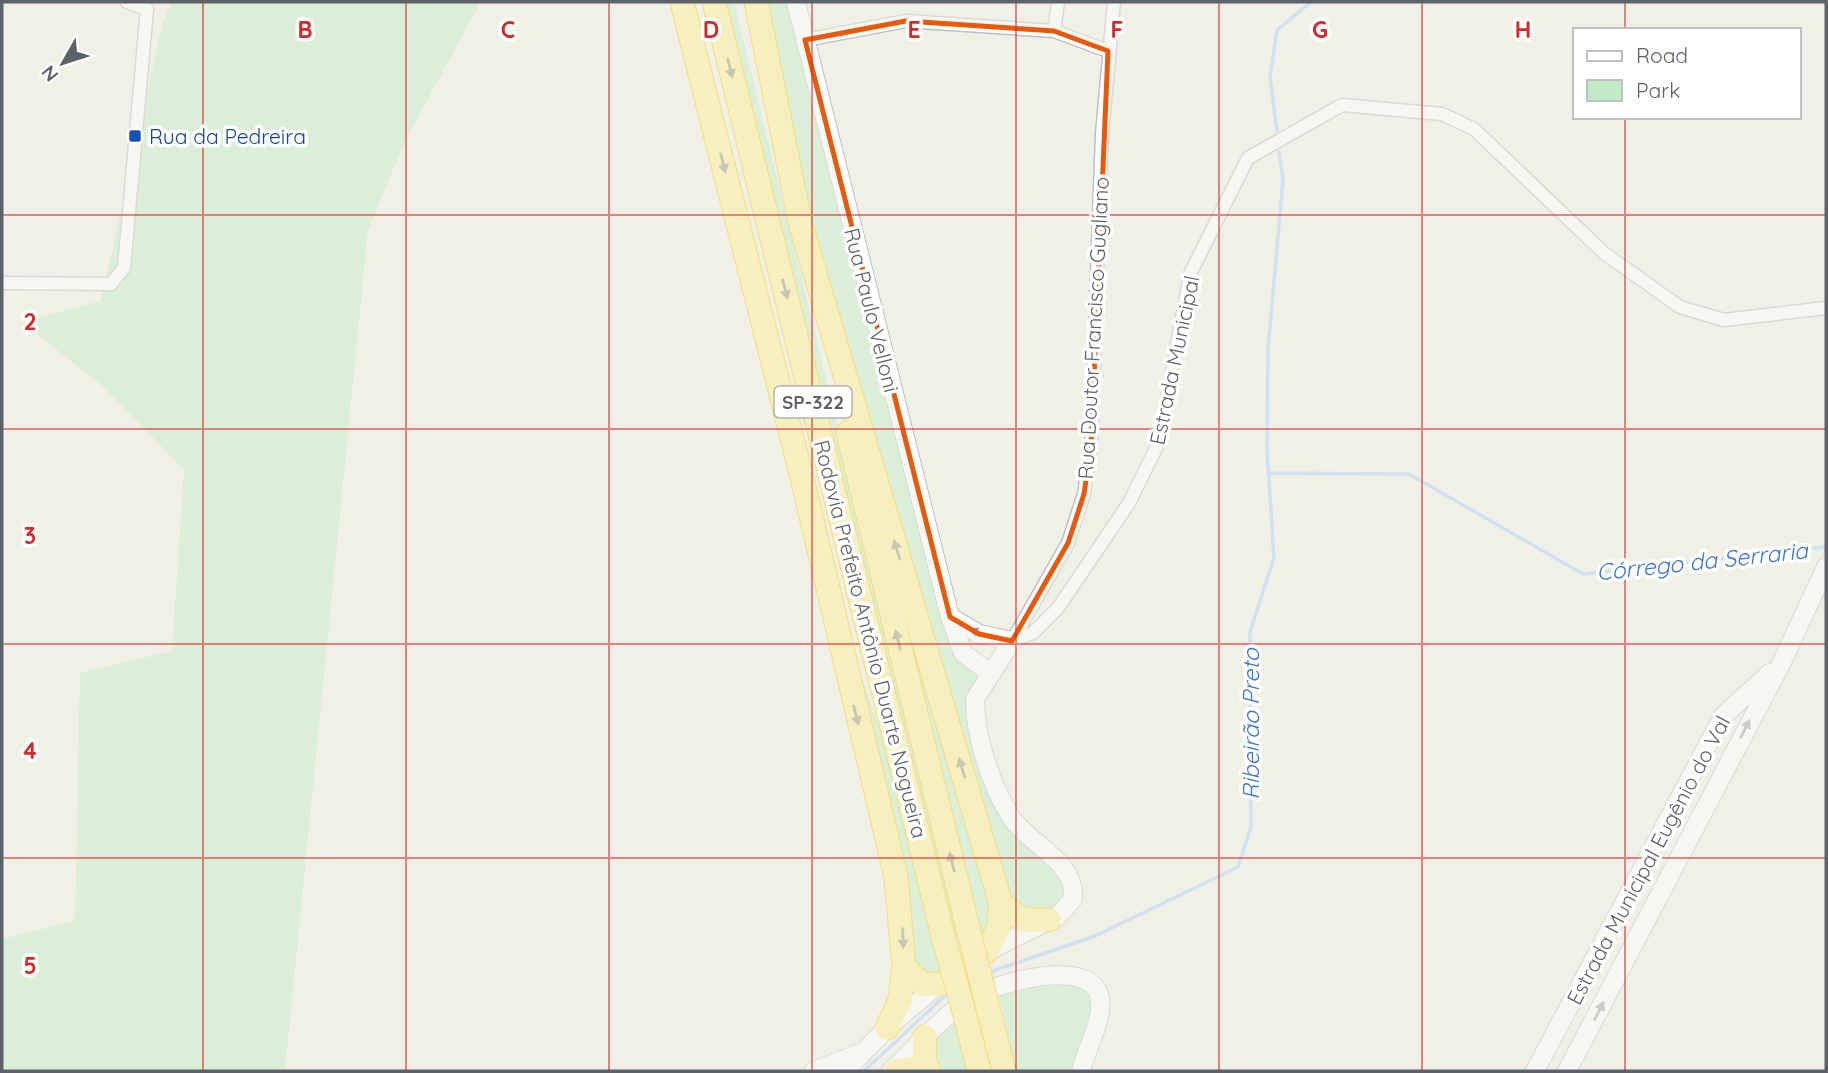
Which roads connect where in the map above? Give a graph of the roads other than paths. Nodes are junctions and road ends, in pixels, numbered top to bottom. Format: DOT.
graph roads {
  1 [pos="127,2"];
  2 [pos="682,2"];
  3 [pos="714,2"];
  4 [pos="741,2"];
  5 [pos="756,2"];
  6 [pos="796,2"];
  7 [pos="1058,2"];
  8 [pos="1114,2"];
  9 [pos="1054,31"];
  10 [pos="805,40"];
  11 [pos="1108,51"];
  12 [pos="801,226"];
  13 [pos="2,283"];
  14 [pos="1826,308"];
  15 [pos="803,482"];
  16 [pos="1826,567"];
  17 [pos="950,617"];
  18 [pos="1012,641"];
  19 [pos="1781,664"];
  20 [pos="990,673"];
  21 [pos="912,802"];
  22 [pos="1632,887"];
  23 [pos="1657,900"];
  24 [pos="1002,904"];
  25 [pos="1049,920"];
  26 [pos="986,952"];
  27 [pos="904,967"];
  28 [pos="939,984"];
  29 [pos="887,1028"];
  30 [pos="925,1037"];
  31 [pos="863,1052"];
  32 [pos="1545,1053"];
  33 [pos="1569,1069"];
  34 [pos="814,1071"];
  35 [pos="845,1071"];
  36 [pos="894,1071"];
  37 [pos="916,1071"];
  38 [pos="928,1071"];
  39 [pos="979,1071"];
  40 [pos="1004,1071"];
  41 [pos="1081,1071"];
  42 [pos="1535,1071"];
  1 -- 13 [label="street"];
  2 -- 15 [label="highway, one-way"];
  3 -- 21 [label="highway, Rodovia Prefeito Antônio Duarte Nogueira / SP-322, one-way"];
  4 -- 12 [label="highway, Rodovia Prefeito Antônio Duarte Nogueira / SP-322"];
  5 -- 12 [label="highway"];
  6 -- 10 [label="main road, Rua Paulo Velloni"];
  7 -- 9 [label="street"];
  8 -- 11 [label="street, Rua Doutor Francisco Gugliano"];
  9 -- 10 [label="street"];
  9 -- 11 [label="street"];
  10 -- 17 [label="main road, Rua Paulo Velloni"];
  11 -- 18 [label="street, Rua Doutor Francisco Gugliano"];
  24 -- 12 [label="highway, one-way"];
  40 -- 12 [label="highway, Rodovia Prefeito Antônio Duarte Nogueira / SP-322, one-way, bridge"];
  14 -- 18 [label="street, Estrada Municipal"];
  15 -- 21 [label="highway"];
  15 -- 27 [label="highway, one-way"];
  16 -- 19 [label="main road, Estrada Municipal Eugênio do Val"];
  18 -- 17 [label="main road, one-way"];
  17 -- 20 [label="main road, Rua Paulo Velloni"];
  18 -- 20 [label="main road, Rua Doutor Francisco Gugliano"];
  19 -- 22 [label="main road, Estrada Municipal Eugênio do Val"];
  23 -- 19 [label="main road, Estrada Municipal Eugênio do Val, one-way"];
  20 -- 25 [label="main road, Rua Doutor Francisco Gugliano"];
  21 -- 39 [label="highway, Rodovia Prefeito Antônio Duarte Nogueira / SP-322, bridge"];
  22 -- 23 [label="main road"];
  22 -- 32 [label="main road, Estrada Municipal Eugênio do Val"];
  33 -- 23 [label="main road, Estrada Municipal Eugênio do Val, one-way"];
  24 -- 25 [label="highway"];
  24 -- 26 [label="highway"];
  25 -- 26 [label="main road"];
  26 -- 28 [label="main road"];
  27 -- 28 [label="highway"];
  27 -- 29 [label="highway"];
  28 -- 29 [label="main road"];
  29 -- 31 [label="main road"];
  30 -- 36 [label="main road"];
  30 -- 38 [label="highway"];
  30 -- 41 [label="main road"];
  31 -- 34 [label="main road"];
  31 -- 35 [label="main road"];
  32 -- 33 [label="main road"];
  32 -- 42 [label="main road, Estrada Municipal Eugênio do Val"];
  36 -- 37 [label="highway"];
}
